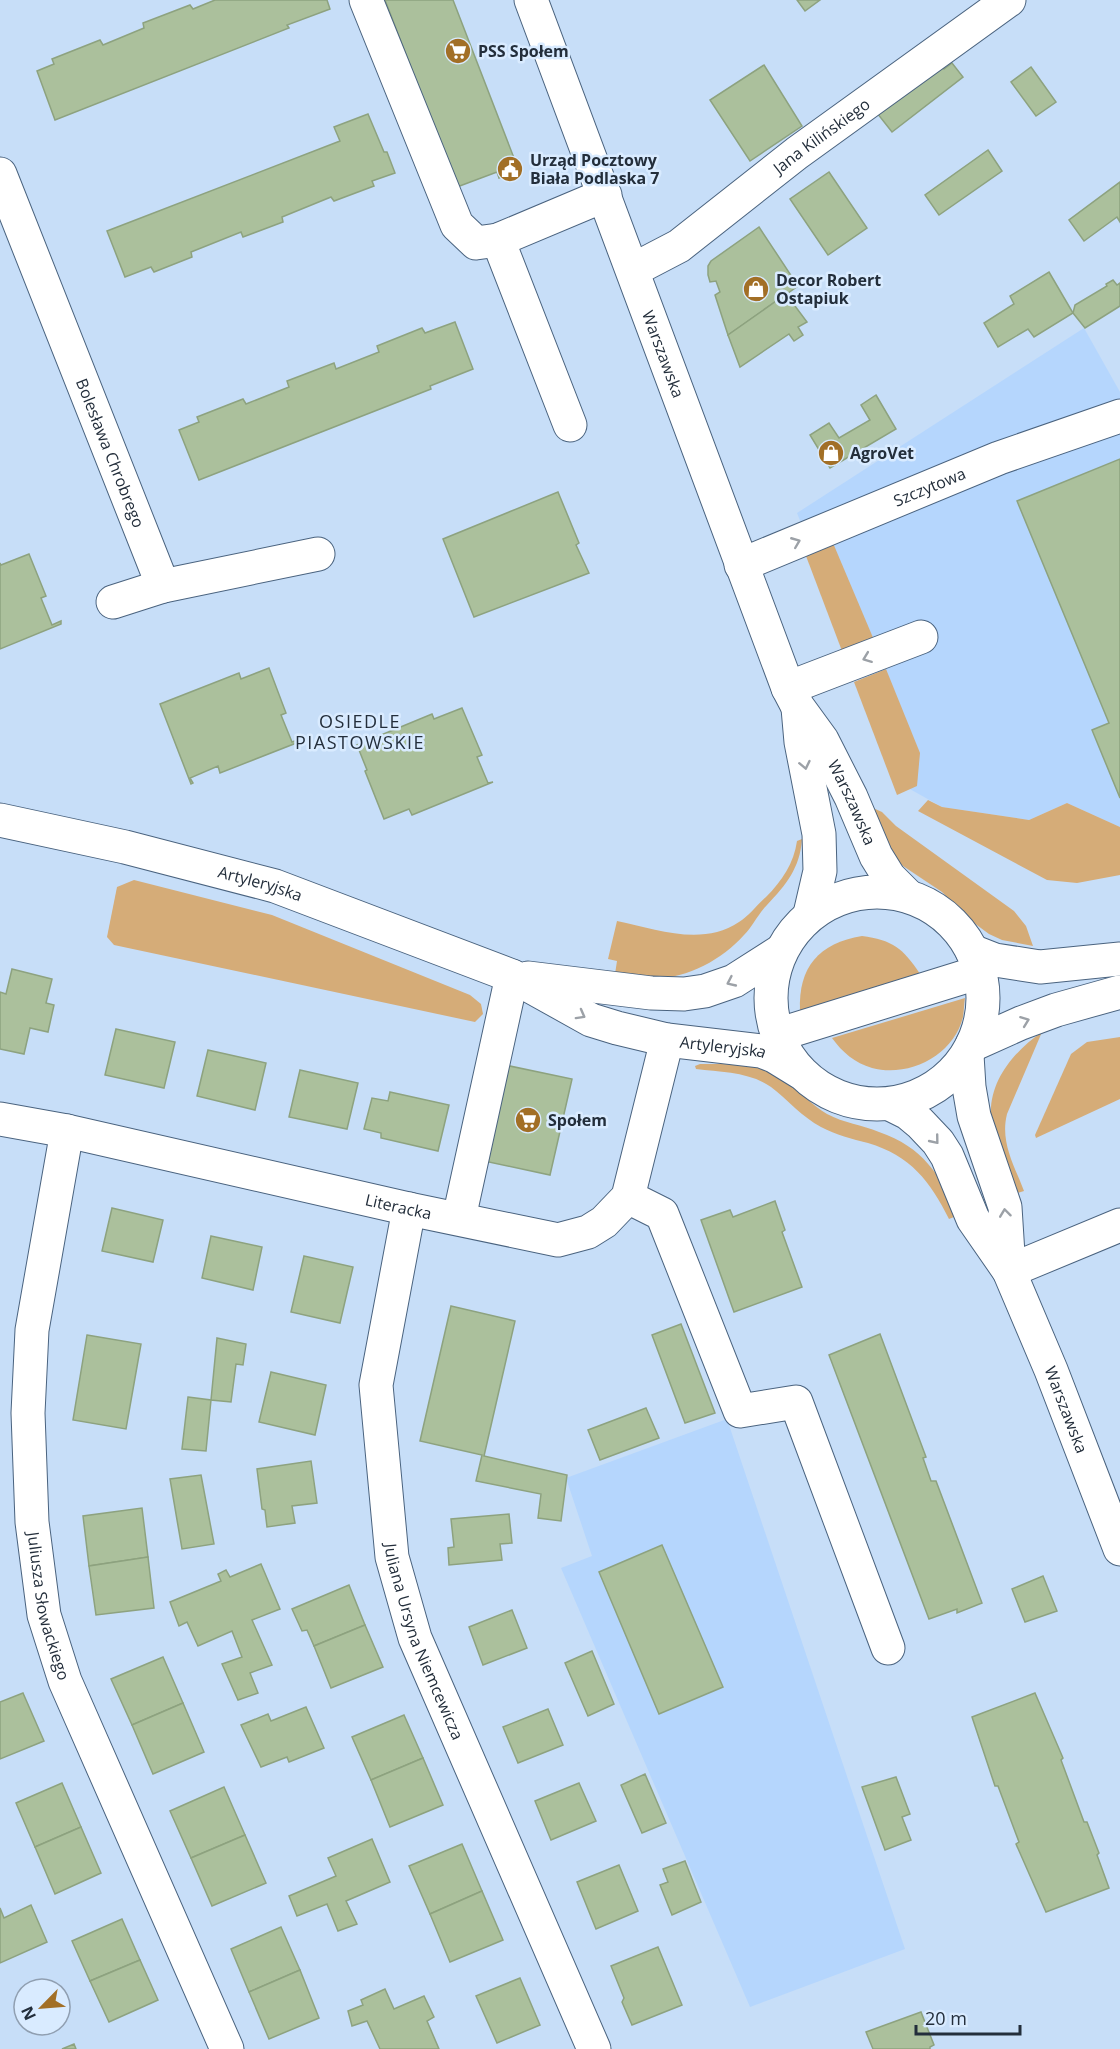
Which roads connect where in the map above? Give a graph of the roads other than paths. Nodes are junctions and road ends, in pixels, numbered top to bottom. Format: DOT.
graph roads {
  1 [pos="366,0"];
  2 [pos="531,0"];
  3 [pos="1009,0"];
  4 [pos="0,174"];
  5 [pos="605,195"];
  6 [pos="498,240"];
  7 [pos="633,270"];
  8 [pos="1120,416"];
  9 [pos="570,424"];
  10 [pos="318,554"];
  11 [pos="741,565"];
  12 [pos="163,586"];
  13 [pos="112,602"];
  14 [pos="921,638"];
  15 [pos="793,697"];
  16 [pos="0,820"];
  17 [pos="908,896"];
  18 [pos="810,914"];
  19 [pos="781,951"];
  20 [pos="1120,959"];
  21 [pos="976,962"];
  22 [pos="512,976"];
  23 [pos="1120,992"];
  24 [pos="777,1035"];
  25 [pos="666,1040"];
  26 [pos="969,1050"];
  27 [pos="801,1072"];
  28 [pos="890,1104"];
  29 [pos="0,1119"];
  30 [pos="67,1131"];
  31 [pos="628,1197"];
  32 [pos="409,1209"];
  33 [pos="459,1218"];
  34 [pos="1120,1225"];
  35 [pos="1009,1272"];
  36 [pos="1120,1549"];
  37 [pos="888,1648"];
  38 [pos="227,2049"];
  39 [pos="594,2049"];
  1 -- 6 [label="street"];
  2 -- 5 [label="street, Warszawska"];
  3 -- 7 [label="street, Jana Kilińskiego"];
  4 -- 12 [label="street, Bolesława Chrobrego"];
  5 -- 6 [label="street"];
  5 -- 7 [label="street, Warszawska"];
  6 -- 9 [label="street"];
  7 -- 11 [label="street, Warszawska"];
  11 -- 8 [label="street, Szczytowa, one-way"];
  10 -- 12 [label="street"];
  11 -- 15 [label="street, Warszawska"];
  12 -- 13 [label="street"];
  14 -- 15 [label="street, one-way"];
  15 -- 17 [label="street, Warszawska"];
  15 -- 18 [label="street, Warszawska, one-way"];
  16 -- 22 [label="street, Artyleryjska"];
  17 -- 18 [label="street"];
  17 -- 21 [label="street"];
  18 -- 19 [label="street"];
  19 -- 22 [label="street, Artyleryjska, one-way"];
  19 -- 24 [label="street"];
  20 -- 21 [label="street"];
  21 -- 24 [label="street"];
  21 -- 26 [label="street"];
  22 -- 25 [label="street, Artyleryjska, one-way"];
  22 -- 33 [label="street"];
  26 -- 23 [label="street, one-way"];
  24 -- 27 [label="street"];
  25 -- 27 [label="street, Artyleryjska"];
  25 -- 31 [label="street"];
  26 -- 28 [label="street"];
  35 -- 26 [label="street, Warszawska, one-way"];
  27 -- 28 [label="street"];
  28 -- 35 [label="street, Warszawska, one-way"];
  29 -- 30 [label="street, Literacka"];
  30 -- 32 [label="street, Literacka"];
  30 -- 38 [label="street, Juliusza Słowackiego"];
  31 -- 33 [label="street, Literacka"];
  31 -- 37 [label="street"];
  32 -- 33 [label="street, Literacka"];
  32 -- 39 [label="street, Juliana Ursyna Niemcewicza"];
  34 -- 35 [label="street"];
  35 -- 36 [label="street, Warszawska"];
}
